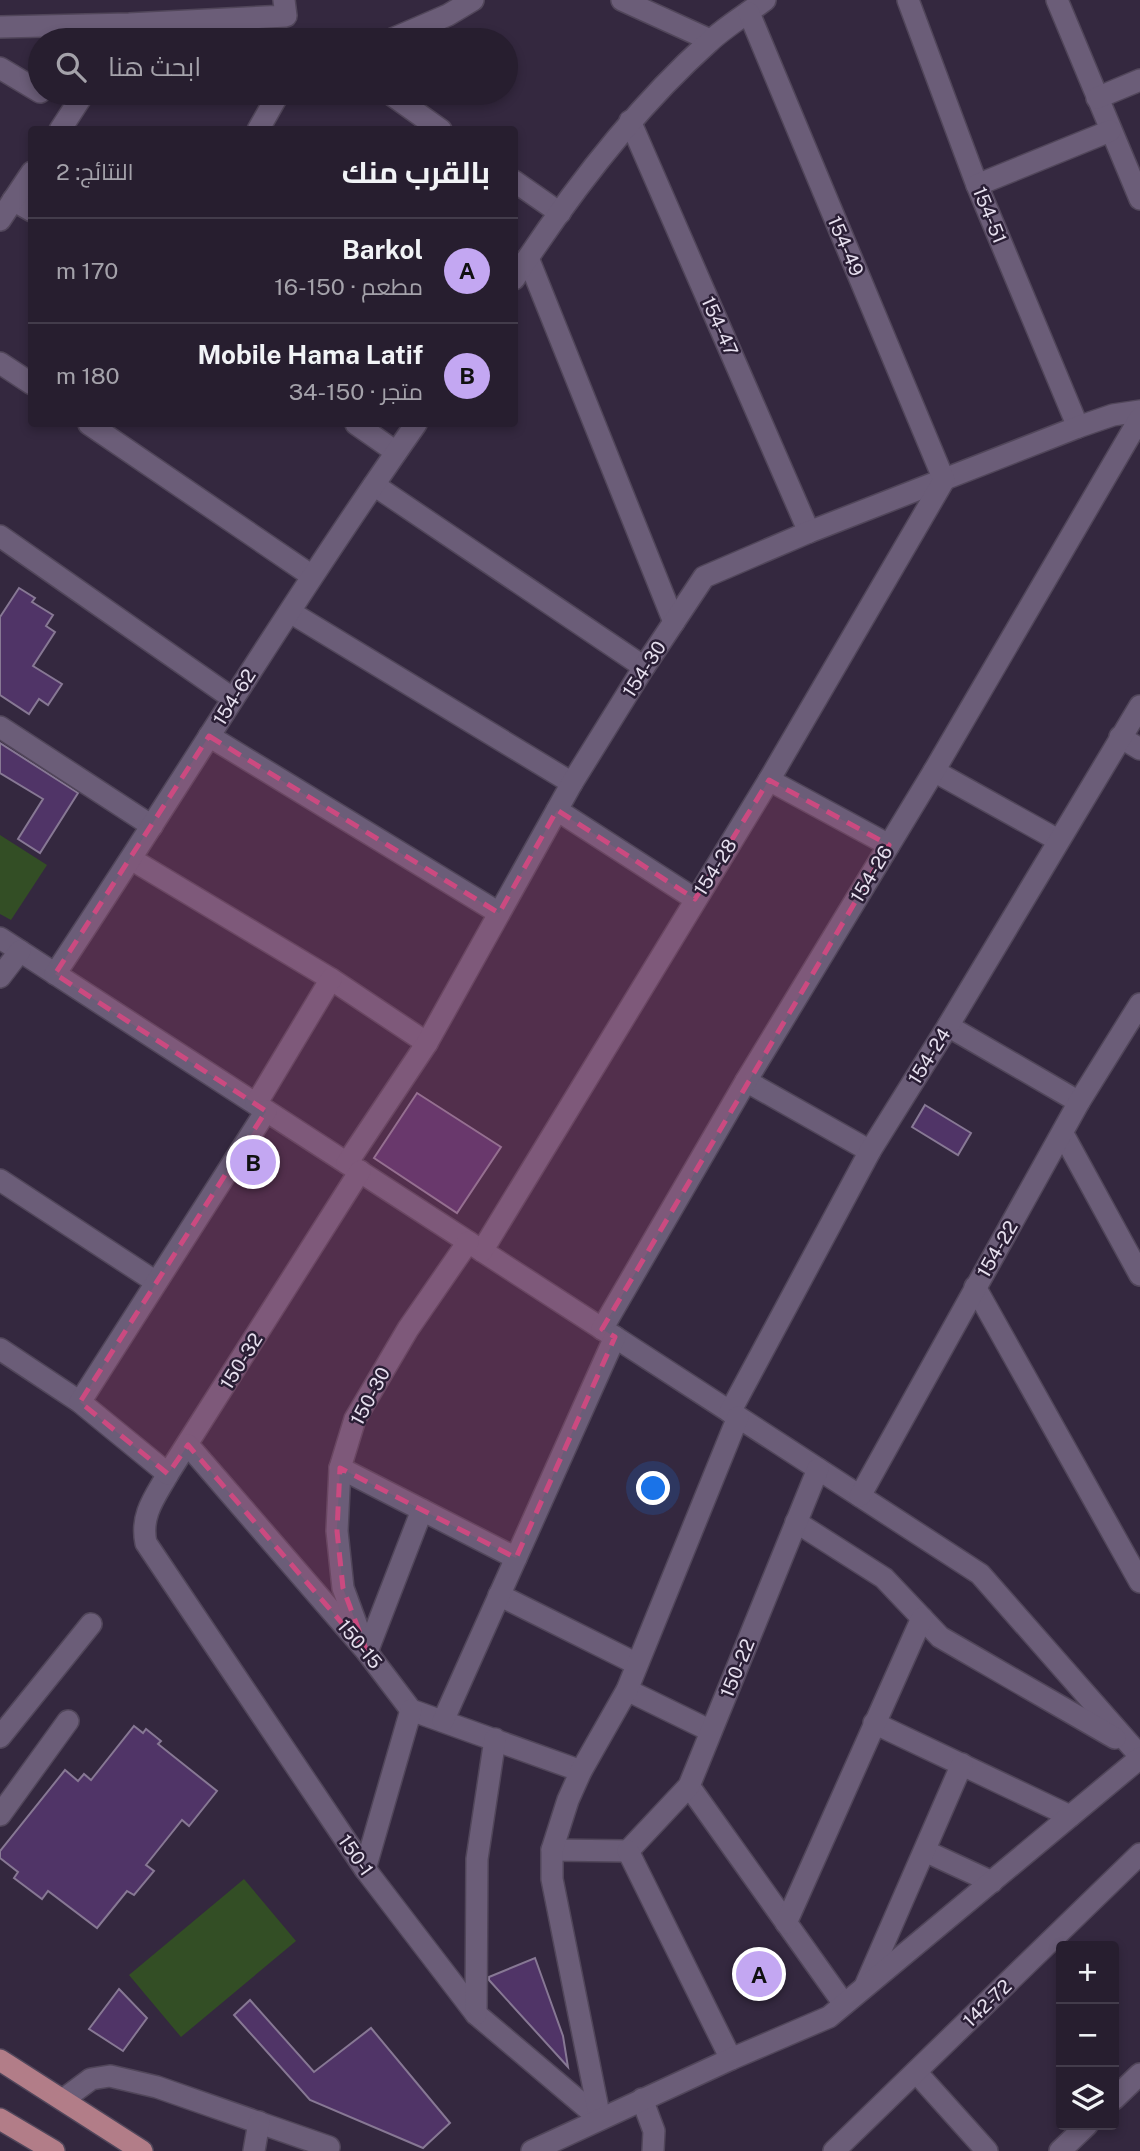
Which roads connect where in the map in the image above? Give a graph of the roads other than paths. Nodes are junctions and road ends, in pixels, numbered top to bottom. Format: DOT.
graph roads {
  1 [pos="473,0"];
  2 [pos="622,0"];
  3 [pos="908,0"];
  4 [pos="1057,0"];
  5 [pos="757,6"];
  6 [pos="444,7"];
  7 [pos="285,8"];
  8 [pos="0,27"];
  9 [pos="28,28"];
  10 [pos="151,28"];
  11 [pos="410,28"];
  12 [pos="710,40"];
  13 [pos="0,68"];
  14 [pos="1140,80"];
  15 [pos="28,84"];
  16 [pos="1097,98"];
  17 [pos="76,105"];
  18 [pos="272,105"];
  19 [pos="406,105"];
  20 [pos="630,121"];
  21 [pos="63,126"];
  22 [pos="260,126"];
  23 [pos="435,126"];
  24 [pos="1110,131"];
  25 [pos="518,184"];
  26 [pos="977,185"];
  27 [pos="28,186"];
  28 [pos="1140,199"];
  29 [pos="22,206"];
  30 [pos="560,213"];
  31 [pos="0,220"];
  32 [pos="528,258"];
  33 [pos="518,273"];
  34 [pos="0,363"];
  35 [pos="28,381"];
  36 [pos="1140,411"];
  37 [pos="1140,418"];
  38 [pos="93,427"];
  39 [pos="360,427"];
  40 [pos="414,427"];
  41 [pos="1078,427"];
  42 [pos="396,452"];
  43 [pos="944,480"];
  44 [pos="374,485"];
  45 [pos="809,532"];
  46 [pos="0,536"];
  47 [pos="312,576"];
  48 [pos="704,577"];
  49 [pos="663,594"];
  50 [pos="290,612"];
  51 [pos="674,622"];
  52 [pos="644,667"];
  53 [pos="232,698"];
  54 [pos="1140,706"];
  55 [pos="0,727"];
  56 [pos="209,736"];
  57 [pos="1120,737"];
  58 [pos="1140,749"];
  59 [pos="934,771"];
  60 [pos="769,780"];
  61 [pos="572,783"];
  62 [pos="557,810"];
  63 [pos="152,826"];
  64 [pos="1058,840"];
  65 [pos="889,845"];
  66 [pos="131,859"];
  67 [pos="695,899"];
  68 [pos="499,913"];
  69 [pos="0,938"];
  70 [pos="20,951"];
  71 [pos="55,974"];
  72 [pos="0,977"];
  73 [pos="331,979"];
  74 [pos="1140,1004"];
  75 [pos="948,1026"];
  76 [pos="427,1043"];
  77 [pos="746,1081"];
  78 [pos="1079,1102"];
  79 [pos="261,1107"];
  80 [pos="1063,1134"];
  81 [pos="870,1151"];
  82 [pos="354,1167"];
  83 [pos="0,1180"];
  84 [pos="475,1247"];
  85 [pos="1140,1275"];
  86 [pos="156,1282"];
  87 [pos="975,1287"];
  88 [pos="609,1333"];
  89 [pos="0,1349"];
  90 [pos="80,1402"];
  91 [pos="734,1414"];
  92 [pos="187,1445"];
  93 [pos="341,1468"];
  94 [pos="818,1469"];
  95 [pos="168,1474"];
  96 [pos="860,1496"];
  97 [pos="422,1510"];
  98 [pos="796,1522"];
  99 [pos="155,1555"];
  100 [pos="516,1558"];
  101 [pos="1140,1582"];
  102 [pos="499,1595"];
  103 [pos="922,1618"];
  104 [pos="91,1624"];
  105 [pos="367,1652"];
  106 [pos="637,1664"];
  107 [pos="626,1690"];
  108 [pos="411,1710"];
  109 [pos="68,1721"];
  110 [pos="443,1721"];
  111 [pos="874,1723"];
  112 [pos="711,1731"];
  113 [pos="0,1737"];
  114 [pos="495,1739"];
  115 [pos="1137,1754"];
  116 [pos="962,1764"];
  117 [pos="581,1771"];
  118 [pos="689,1786"];
  119 [pos="0,1815"];
  120 [pos="1070,1816"];
  121 [pos="552,1850"];
  122 [pos="628,1851"];
  123 [pos="925,1851"];
  124 [pos="1140,1854"];
  125 [pos="365,1869"];
  126 [pos="992,1882"];
  127 [pos="786,1923"];
  128 [pos="864,1988"];
  129 [pos="844,2004"];
  130 [pos="476,2014"];
  131 [pos="731,2059"];
  132 [pos="0,2060"];
  133 [pos="916,2072"];
  134 [pos="1140,2074"];
  135 [pos="1119,2094"];
  136 [pos="64,2099"];
  137 [pos="642,2099"];
  138 [pos="0,2119"];
  139 [pos="600,2119"];
  140 [pos="260,2122"];
  141 [pos="1082,2130"];
  142 [pos="329,2147"];
  143 [pos="54,2151"];
  144 [pos="142,2151"];
  145 [pos="254,2151"];
  146 [pos="532,2151"];
  147 [pos="653,2151"];
  148 [pos="834,2151"];
  149 [pos="987,2151"];
  150 [pos="1060,2151"];
  1 -- 6 [label="street"];
  2 -- 12 [label="street"];
  3 -- 26 [label="street, 154-51"];
  4 -- 16 [label="street"];
  5 -- 12 [label="street"];
  5 -- 43 [label="street, 154-49"];
  6 -- 11 [label="street"];
  7 -- 10 [label="street"];
  8 -- 9 [label="street"];
  12 -- 20 [label="street"];
  13 -- 15 [label="street"];
  14 -- 16 [label="street"];
  16 -- 24 [label="street"];
  17 -- 21 [label="street"];
  18 -- 22 [label="street"];
  19 -- 23 [label="street"];
  20 -- 30 [label="street"];
  20 -- 45 [label="street, 154-47"];
  24 -- 26 [label="street"];
  24 -- 28 [label="street"];
  25 -- 30 [label="street"];
  26 -- 41 [label="street, 154-51"];
  27 -- 29 [label="street"];
  29 -- 31 [label="street"];
  30 -- 32 [label="street"];
  32 -- 33 [label="street"];
  32 -- 49 [label="street"];
  34 -- 35 [label="street"];
  36 -- 41 [label="street"];
  37 -- 59 [label="street, 154-26"];
  38 -- 47 [label="street"];
  39 -- 42 [label="street"];
  40 -- 42 [label="street, 154-62"];
  41 -- 43 [label="street"];
  42 -- 44 [label="street, 154-62"];
  43 -- 45 [label="street"];
  43 -- 60 [label="street, 154-28"];
  44 -- 47 [label="street, 154-62"];
  44 -- 52 [label="street"];
  45 -- 48 [label="street"];
  46 -- 53 [label="street"];
  47 -- 50 [label="street, 154-62"];
  48 -- 49 [label="street"];
  48 -- 51 [label="street, 154-30"];
  49 -- 51 [label="street"];
  50 -- 53 [label="street, 154-62"];
  50 -- 61 [label="street"];
  51 -- 52 [label="street, 154-30"];
  52 -- 61 [label="street, 154-30"];
  53 -- 56 [label="street, 154-62"];
  54 -- 57 [label="street, 154-24"];
  55 -- 63 [label="street"];
  56 -- 63 [label="street, 154-62"];
  56 -- 68 [label="street"];
  57 -- 58 [label="street"];
  57 -- 64 [label="street, 154-24"];
  59 -- 64 [label="street"];
  59 -- 65 [label="street, 154-26"];
  60 -- 65 [label="street"];
  60 -- 67 [label="street, 154-28"];
  61 -- 62 [label="street, 154-30"];
  62 -- 67 [label="street"];
  62 -- 68 [label="street, 154-30"];
  63 -- 66 [label="street, 154-62"];
  64 -- 75 [label="street, 154-24"];
  65 -- 77 [label="street, 154-26"];
  66 -- 71 [label="street, 154-62"];
  66 -- 73 [label="street"];
  67 -- 84 [label="street, 154-28"];
  68 -- 76 [label="street, 154-30"];
  69 -- 70 [label="street"];
  70 -- 71 [label="street"];
  70 -- 72 [label="street"];
  71 -- 79 [label="street"];
  73 -- 76 [label="street"];
  73 -- 79 [label="street"];
  74 -- 78 [label="street, 154-22"];
  75 -- 78 [label="street"];
  75 -- 81 [label="street, 154-24"];
  76 -- 82 [label="street, 154-30"];
  77 -- 81 [label="street"];
  77 -- 88 [label="street, 154-26"];
  78 -- 80 [label="street, 154-22"];
  79 -- 82 [label="street"];
  79 -- 86 [label="street"];
  80 -- 85 [label="street"];
  80 -- 87 [label="street, 154-22"];
  81 -- 91 [label="street, 154-24"];
  82 -- 84 [label="street"];
  82 -- 92 [label="street, 150-32"];
  83 -- 86 [label="street"];
  84 -- 88 [label="street"];
  84 -- 93 [label="street, 150-30"];
  86 -- 90 [label="street"];
  87 -- 96 [label="street, 154-22"];
  87 -- 101 [label="street"];
  88 -- 91 [label="street"];
  88 -- 100 [label="street, 154-26"];
  89 -- 90 [label="street"];
  90 -- 95 [label="street"];
  91 -- 94 [label="street"];
  91 -- 106 [label="street, 154-24"];
  92 -- 95 [label="street, 150-32"];
  92 -- 105 [label="street, 150-15"];
  93 -- 97 [label="street"];
  93 -- 105 [label="street, 150-30"];
  94 -- 96 [label="street"];
  94 -- 98 [label="street, 150-22"];
  95 -- 99 [label="street, 150-32"];
  96 -- 115 [label="street"];
  97 -- 100 [label="street"];
  97 -- 105 [label="street"];
  98 -- 103 [label="street"];
  98 -- 112 [label="street, 150-22"];
  99 -- 125 [label="street, 150-1"];
  100 -- 102 [label="street, 154-26"];
  102 -- 106 [label="street"];
  102 -- 110 [label="street, 154-26"];
  103 -- 111 [label="street"];
  103 -- 115 [label="street"];
  104 -- 113 [label="street"];
  105 -- 108 [label="street, 150-15"];
  106 -- 107 [label="street, 154-24"];
  107 -- 112 [label="street"];
  107 -- 117 [label="street, 154-24"];
  108 -- 110 [label="street"];
  108 -- 125 [label="street"];
  109 -- 119 [label="street"];
  110 -- 114 [label="street"];
  111 -- 116 [label="street"];
  111 -- 127 [label="street"];
  112 -- 118 [label="street, 150-22"];
  114 -- 117 [label="street"];
  114 -- 130 [label="street"];
  115 -- 120 [label="street"];
  116 -- 120 [label="street"];
  116 -- 123 [label="street"];
  117 -- 121 [label="street, 154-24"];
  118 -- 122 [label="street, 150-22"];
  118 -- 127 [label="street"];
  120 -- 126 [label="street"];
  121 -- 122 [label="street"];
  121 -- 139 [label="street, 154-24"];
  122 -- 131 [label="street"];
  123 -- 126 [label="street"];
  123 -- 128 [label="street"];
  124 -- 133 [label="street, 142-72"];
  125 -- 130 [label="street, 150-1"];
  126 -- 128 [label="street"];
  127 -- 129 [label="street"];
  128 -- 129 [label="street"];
  129 -- 131 [label="street"];
  130 -- 139 [label="street, 150-1"];
  131 -- 137 [label="street"];
  132 -- 136 [label="main road"];
  133 -- 148 [label="street, 142-72"];
  133 -- 149 [label="street"];
  134 -- 135 [label="street"];
  136 -- 140 [label="street"];
  136 -- 144 [label="main road"];
  137 -- 139 [label="street"];
  137 -- 147 [label="street"];
  138 -- 143 [label="main road"];
  139 -- 146 [label="street"];
  140 -- 142 [label="street"];
  140 -- 145 [label="street"];
  141 -- 150 [label="street"];
}
